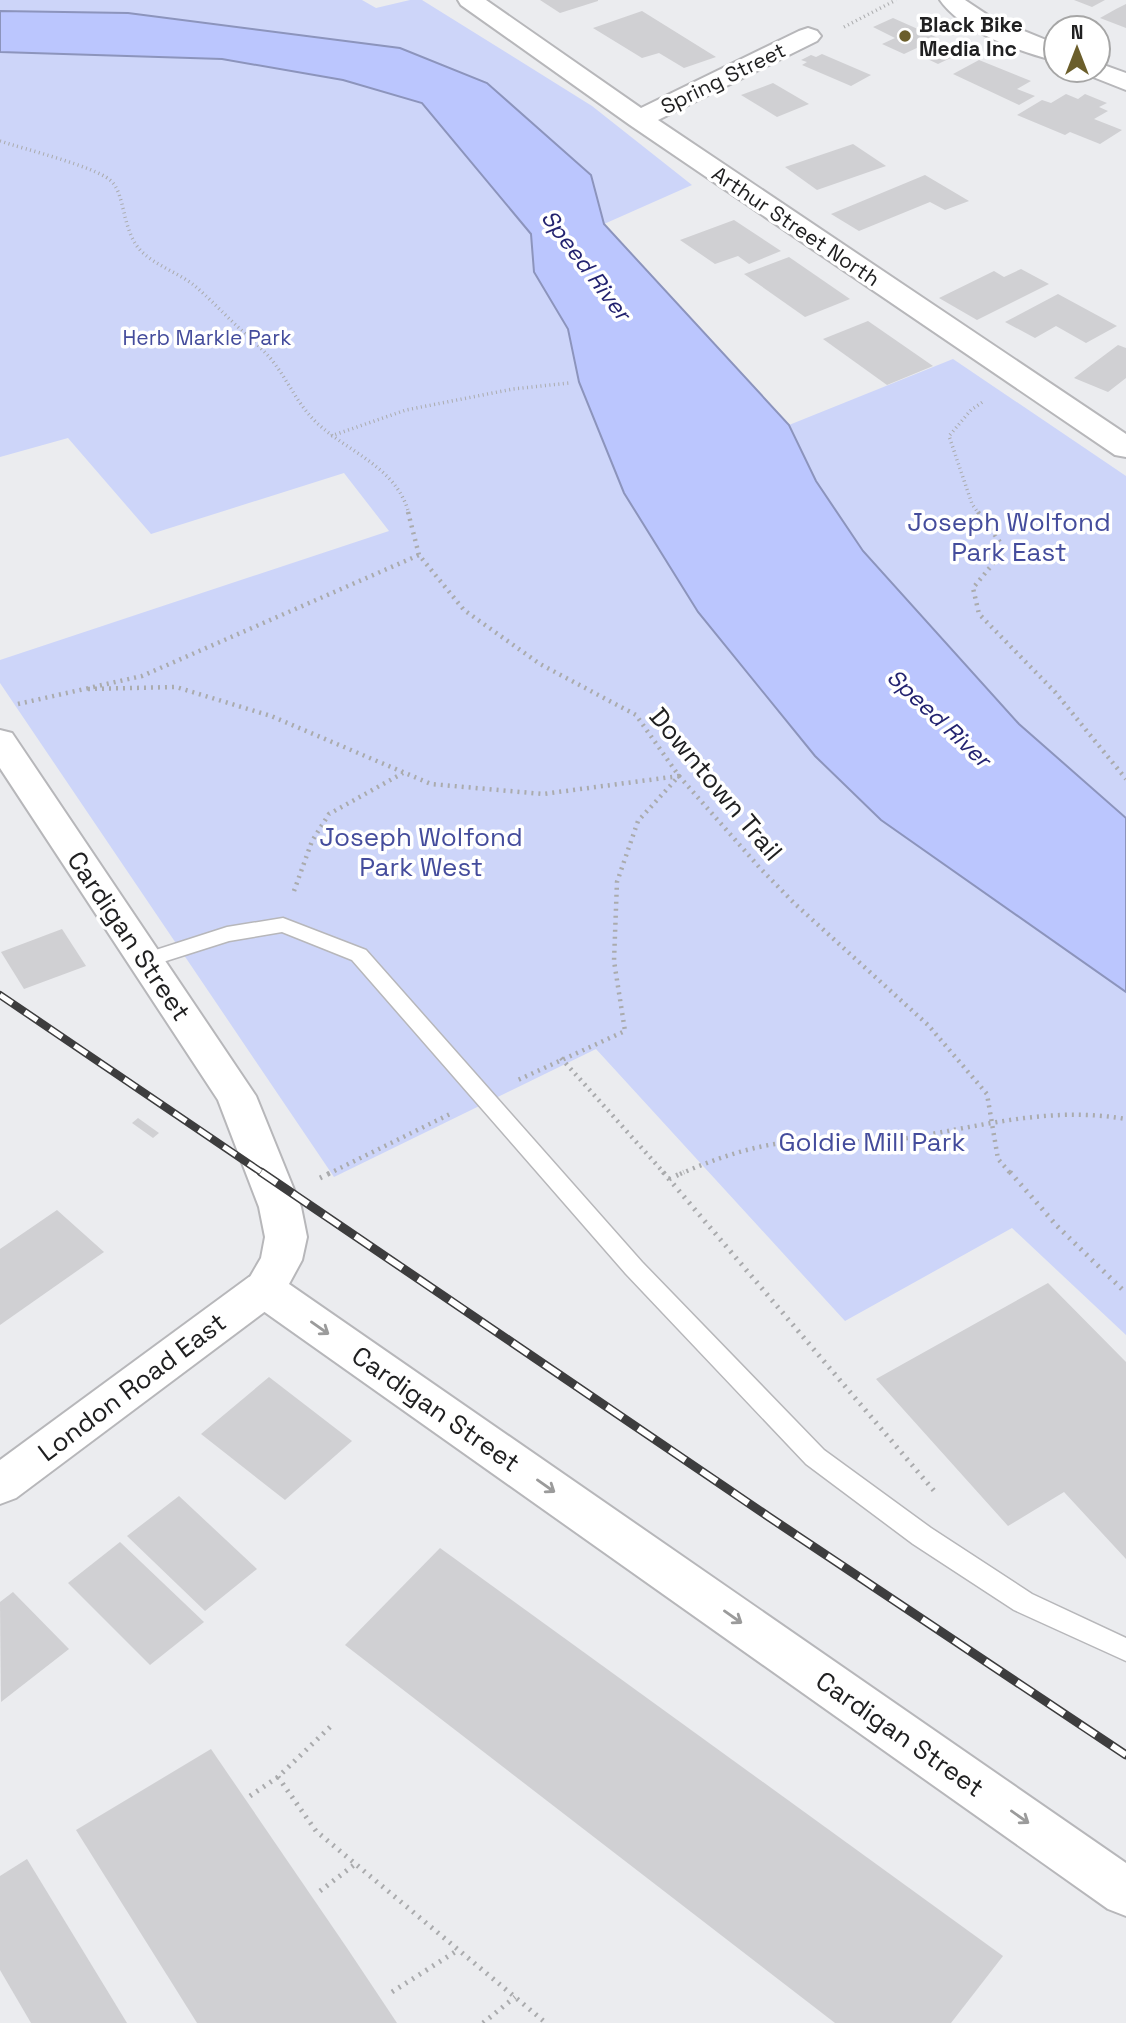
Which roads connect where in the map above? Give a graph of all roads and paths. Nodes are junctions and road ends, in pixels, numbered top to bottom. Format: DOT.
graph roads {
  1 [pos="470,0"];
  2 [pos="952,0"];
  3 [pos="808,36"];
  4 [pos="1042,47"];
  5 [pos="639,119"];
  6 [pos="0,141"];
  7 [pos="1020,378"];
  8 [pos="569,383"];
  9 [pos="331,436"];
  10 [pos="1126,448"];
  11 [pos="419,555"];
  12 [pos="88,689"];
  13 [pos="13,705"];
  14 [pos="0,741"];
  15 [pos="404,773"];
  16 [pos="679,776"];
  17 [pos="1126,779"];
  18 [pos="283,925"];
  19 [pos="144,961"];
  20 [pos="561,1058"];
  21 [pos="482,1098"];
  22 [pos="1126,1119"];
  23 [pos="991,1121"];
  24 [pos="669,1180"];
  25 [pos="280,1207"];
  26 [pos="264,1289"];
  27 [pos="1126,1293"];
  28 [pos="0,1485"];
  29 [pos="937,1495"];
  30 [pos="1126,1650"];
  31 [pos="330,1727"];
  32 [pos="278,1777"];
  33 [pos="250,1796"];
  34 [pos="354,1865"];
  35 [pos="320,1891"];
  36 [pos="1126,1892"];
  37 [pos="458,1950"];
  38 [pos="392,1992"];
  39 [pos="515,1997"];
  40 [pos="483,2023"];
  41 [pos="546,2023"];
  1 -- 5 [label="street, Arthur Street North"];
  2 -- 4 [label="street"];
  3 -- 5 [label="street, Spring Street"];
  5 -- 7 [label="street, Arthur Street North"];
  6 -- 9 [label="path, Downtown Trail"];
  7 -- 10 [label="street, Arthur Street North"];
  7 -- 17 [label="path"];
  8 -- 9 [label="path"];
  9 -- 11 [label="path, Downtown Trail"];
  11 -- 12 [label="path"];
  11 -- 16 [label="path, Downtown Trail"];
  12 -- 13 [label="path"];
  12 -- 15 [label="path"];
  14 -- 19 [label="street, Cardigan Street"];
  15 -- 16 [label="path"];
  15 -- 18 [label="path"];
  16 -- 20 [label="path"];
  16 -- 23 [label="path, Downtown Trail"];
  18 -- 19 [label="lane"];
  18 -- 21 [label="lane"];
  19 -- 25 [label="street, Cardigan Street"];
  20 -- 21 [label="path"];
  20 -- 24 [label="path"];
  21 -- 25 [label="path"];
  21 -- 30 [label="lane"];
  22 -- 23 [label="path"];
  23 -- 24 [label="path"];
  23 -- 27 [label="path, Downtown Trail"];
  24 -- 29 [label="path"];
  25 -- 26 [label="street, Cardigan Street"];
  26 -- 28 [label="street, London Road East"];
  26 -- 36 [label="street, Cardigan Street, one-way"];
  31 -- 32 [label="path"];
  32 -- 33 [label="path"];
  32 -- 34 [label="path"];
  34 -- 35 [label="path"];
  34 -- 37 [label="path"];
  37 -- 38 [label="path"];
  37 -- 39 [label="path"];
  39 -- 40 [label="path"];
  39 -- 41 [label="path"];
}
